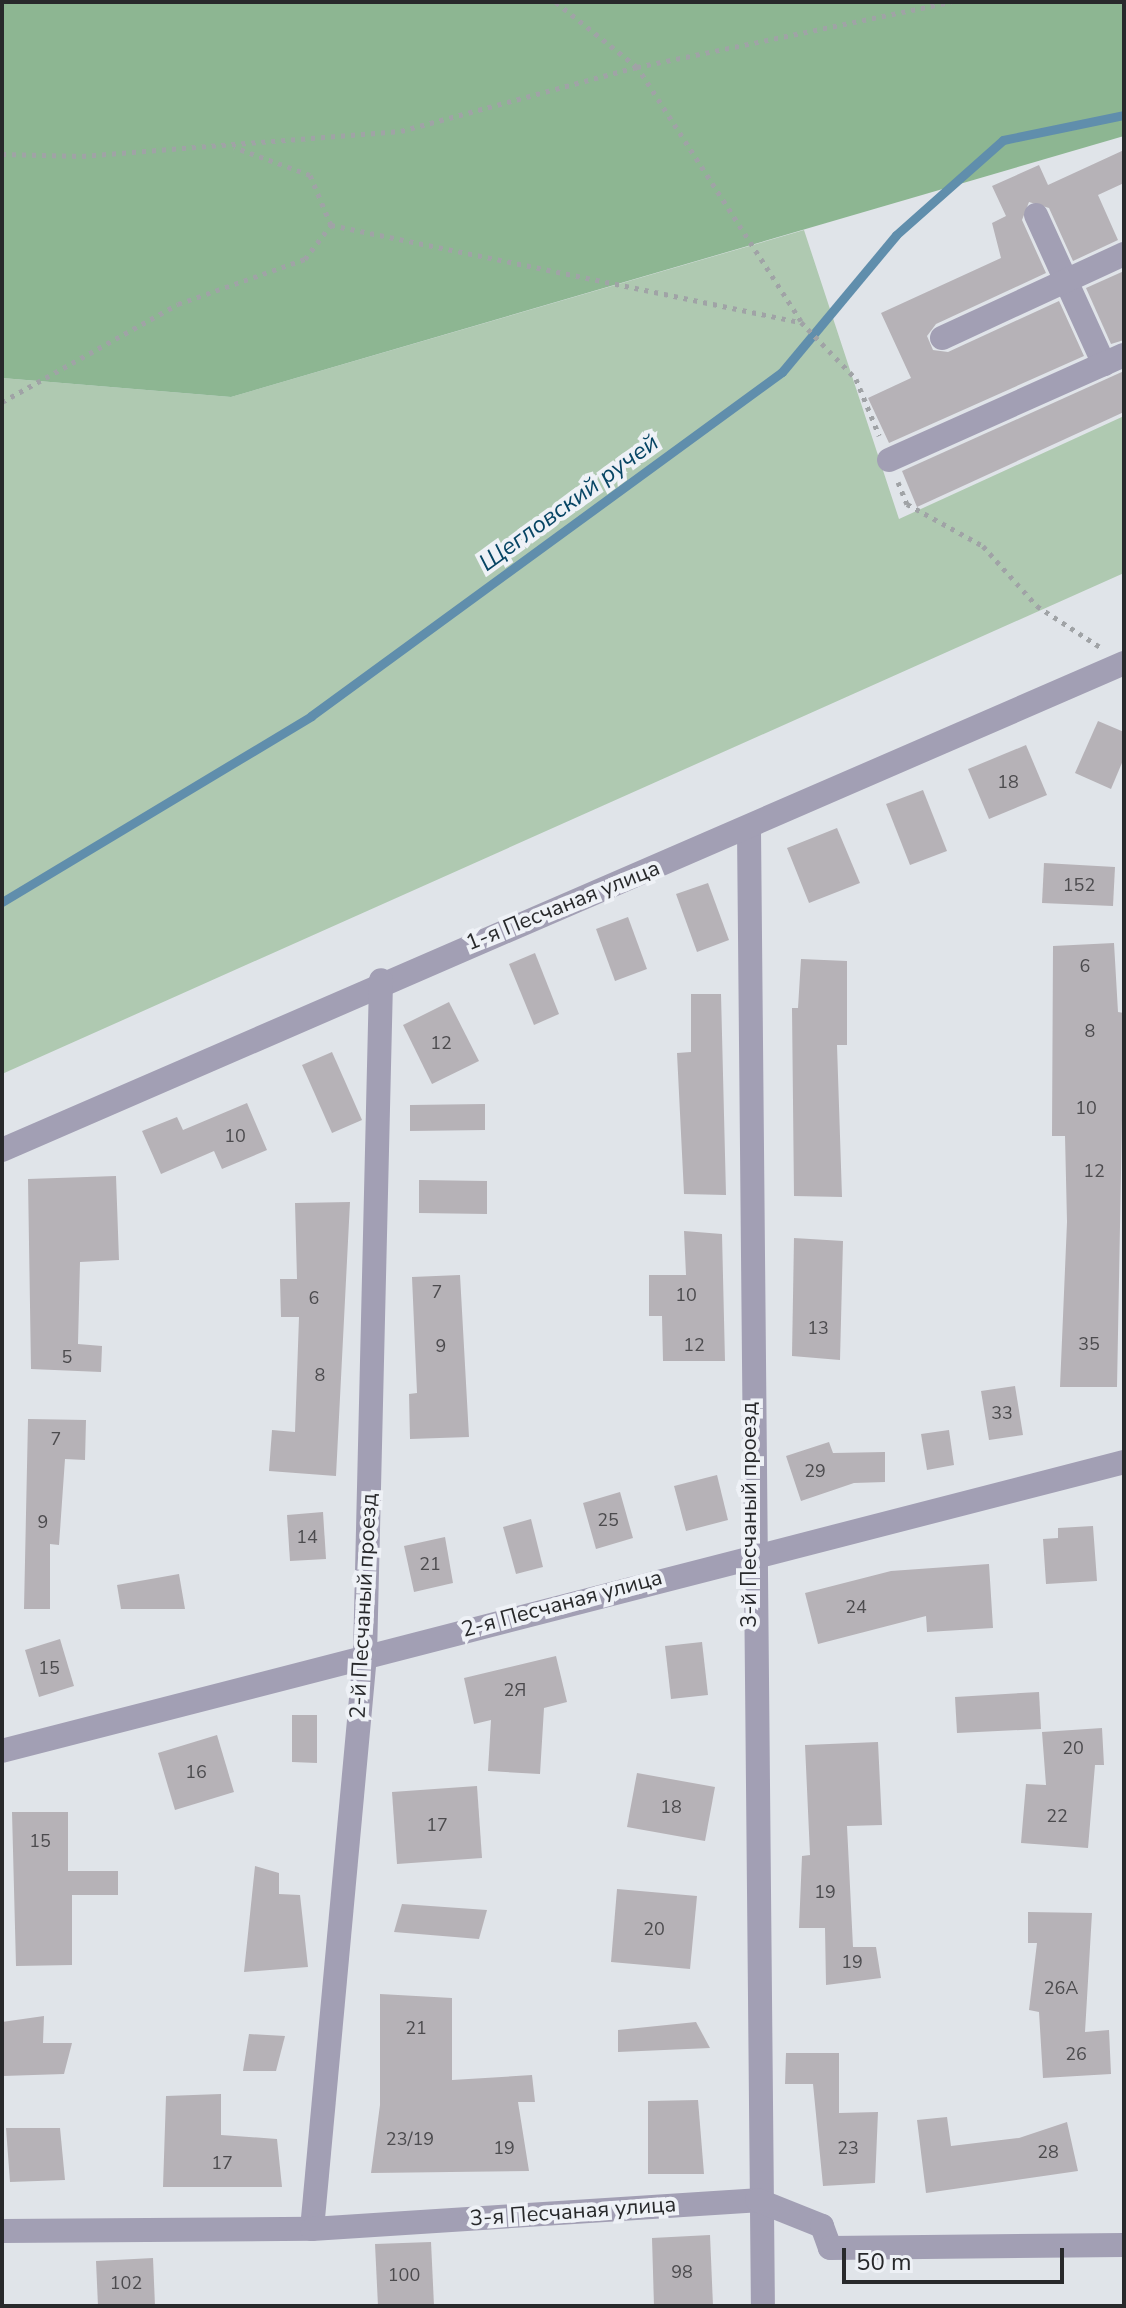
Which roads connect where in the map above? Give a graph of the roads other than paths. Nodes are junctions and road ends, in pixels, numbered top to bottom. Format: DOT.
graph roads {
  1 [pos="1036,215"];
  2 [pos="1124,254"];
  3 [pos="1066,281"];
  4 [pos="942,338"];
  5 [pos="1114,359"];
  6 [pos="889,460"];
  7 [pos="1118,659"];
  8 [pos="749,830"];
  9 [pos="381,980"];
  10 [pos="2,1150"];
  11 [pos="1124,1462"];
  12 [pos="750,1555"];
  13 [pos="365,1656"];
  14 [pos="2,1751"];
  15 [pos="757,2200"];
  16 [pos="312,2229"];
  17 [pos="2,2231"];
  18 [pos="1124,2245"];
  19 [pos="763,2306"];
  1 -- 3 [label="street"];
  2 -- 3 [label="street"];
  3 -- 4 [label="street"];
  3 -- 5 [label="street"];
  5 -- 6 [label="street"];
  7 -- 8 [label="street, 1-я Песчаная улица"];
  8 -- 9 [label="street, 1-я Песчаная улица"];
  8 -- 12 [label="street, 3-й Песчаный проезд"];
  9 -- 10 [label="street, 1-я Песчаная улица"];
  9 -- 13 [label="street, 2-й Песчаный проезд"];
  11 -- 12 [label="street, 2-я Песчаная улица"];
  12 -- 13 [label="street, 2-я Песчаная улица"];
  12 -- 15 [label="street, 3-й Песчаный проезд"];
  13 -- 14 [label="street, 2-я Песчаная улица"];
  13 -- 16 [label="street, 2-й Песчаный проезд"];
  15 -- 16 [label="street, 3-я Песчаная улица"];
  15 -- 18 [label="street, 3-я Песчаная улица"];
  15 -- 19 [label="street, 3-й Песчаный проезд"];
  16 -- 17 [label="street, 3-я Песчаная улица"];
}
